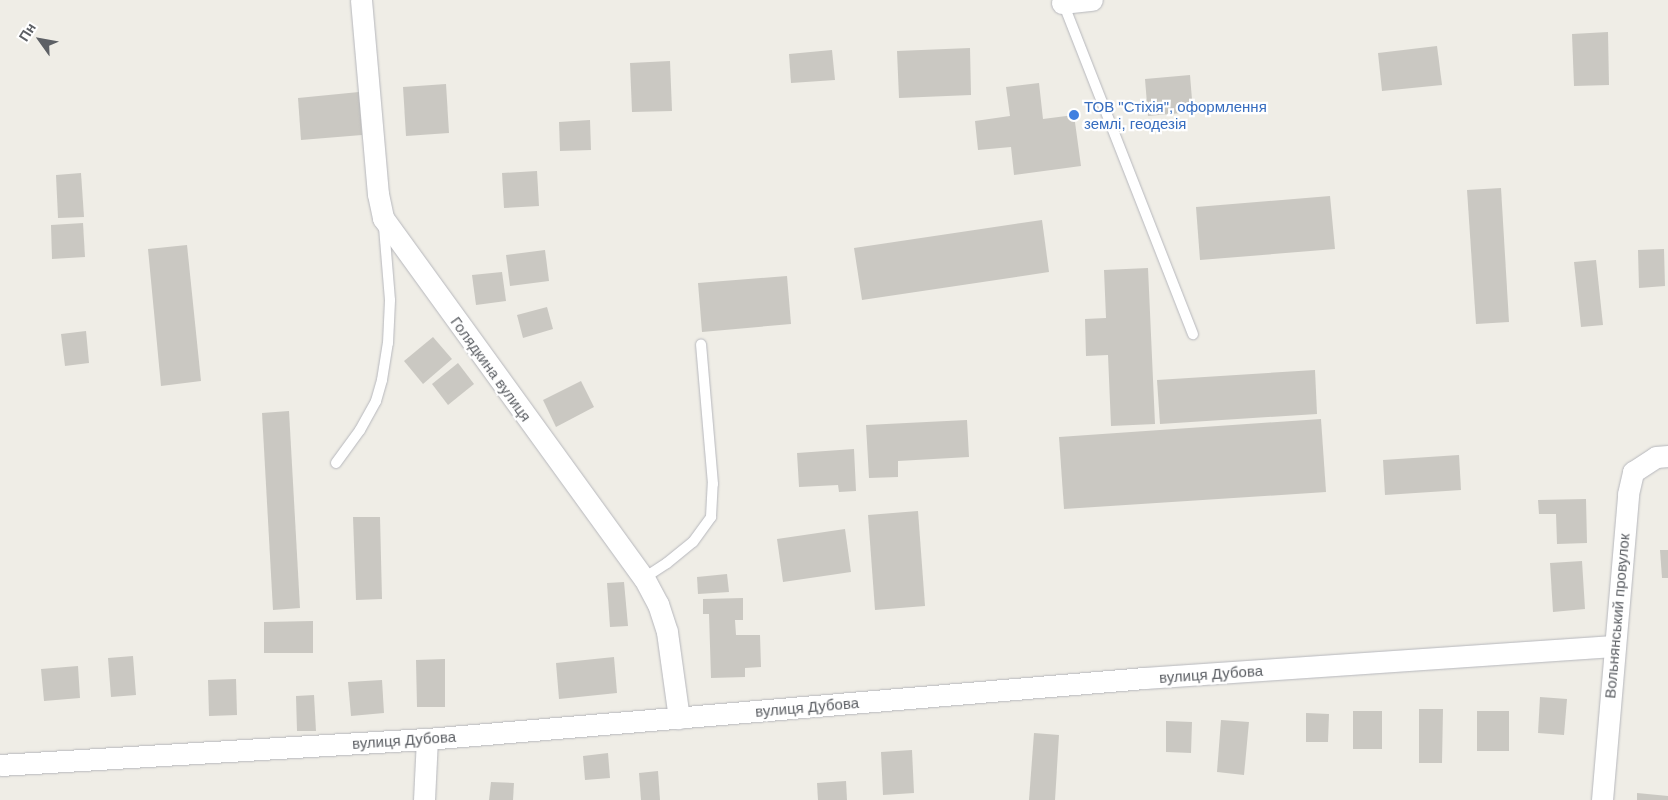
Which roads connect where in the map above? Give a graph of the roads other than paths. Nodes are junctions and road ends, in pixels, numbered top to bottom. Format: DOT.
graph roads {
  1 [pos="361,0"];
  2 [pos="1092,0"];
  3 [pos="1062,1"];
  4 [pos="383,218"];
  5 [pos="1193,334"];
  6 [pos="701,345"];
  7 [pos="1668,456"];
  8 [pos="336,463"];
  9 [pos="644,578"];
  10 [pos="1614,646"];
  11 [pos="680,718"];
  12 [pos="427,739"];
  13 [pos="0,765"];
  14 [pos="424,800"];
  15 [pos="1602,800"];
  1 -- 4 [label="street, Голядкина вулиця"];
  2 -- 3 [label="street"];
  3 -- 5 [label="lane"];
  4 -- 8 [label="lane"];
  4 -- 9 [label="street, Голядкина вулиця"];
  6 -- 9 [label="lane"];
  7 -- 10 [label="street, Вольнянський провулок"];
  9 -- 11 [label="street, Голядкина вулиця"];
  10 -- 11 [label="street, вулиця Дубова"];
  10 -- 15 [label="street, Вольнянський провулок"];
  11 -- 12 [label="street, вулиця Дубова"];
  12 -- 13 [label="street, вулиця Дубова"];
  12 -- 14 [label="street"];
}
